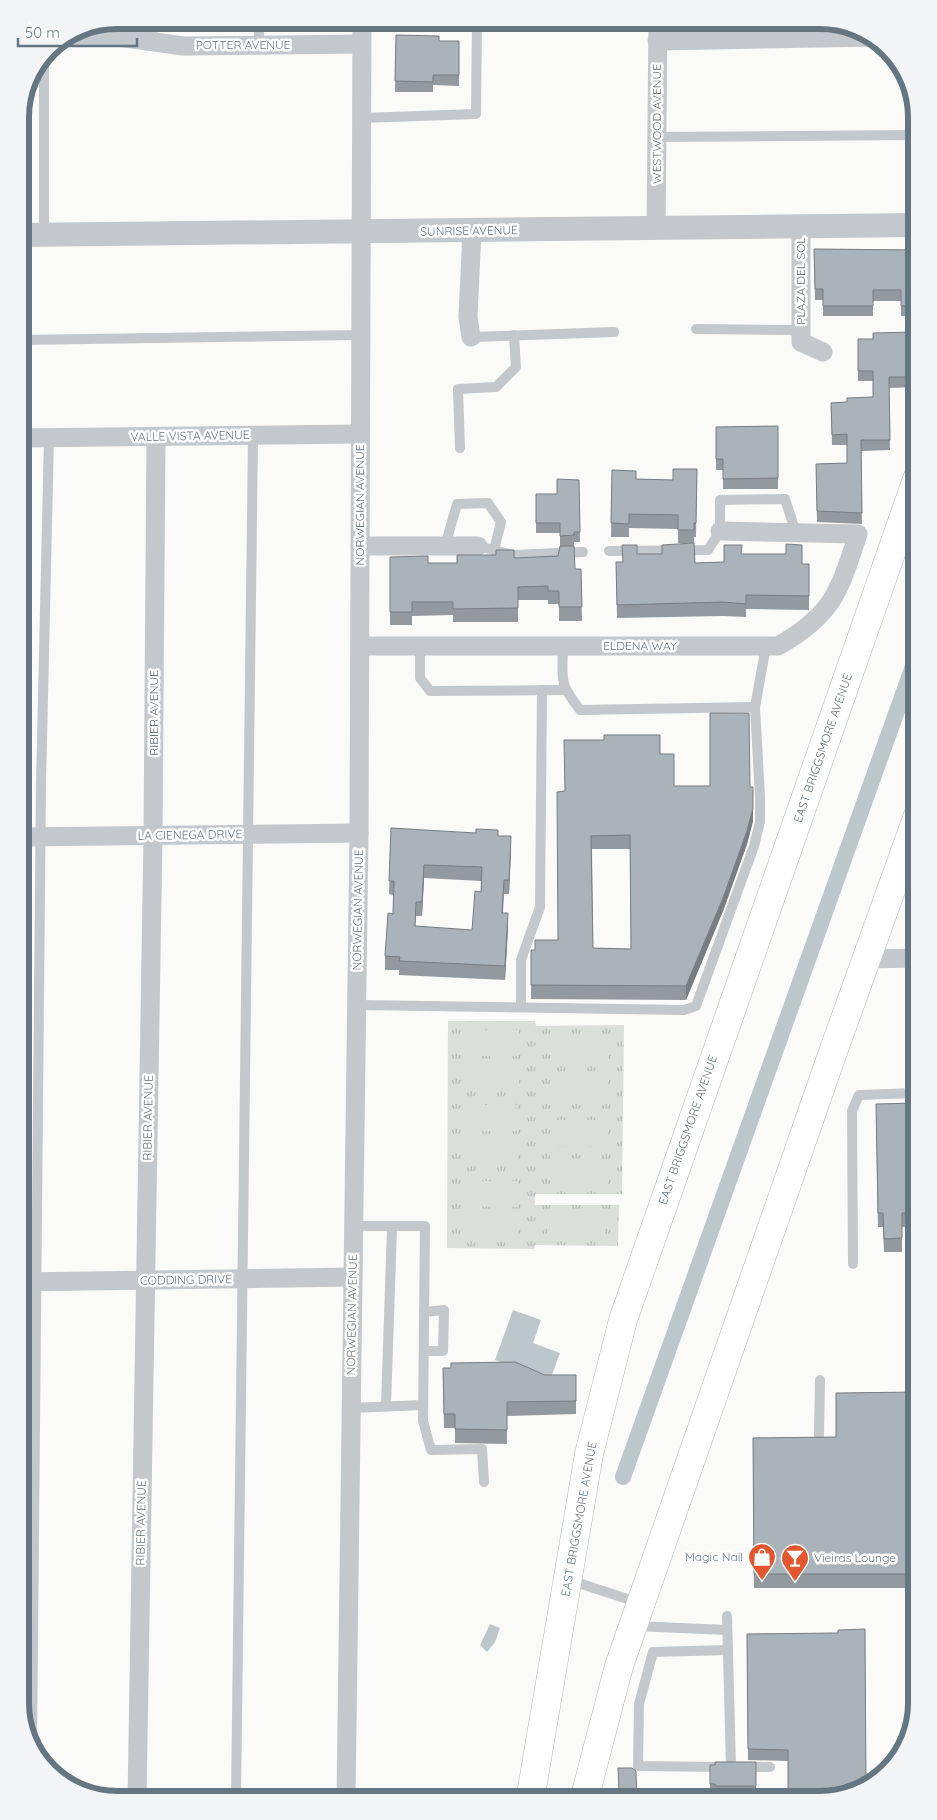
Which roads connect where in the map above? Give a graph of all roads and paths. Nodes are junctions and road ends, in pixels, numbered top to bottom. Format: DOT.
graph roads {
  1 [pos="148,29"];
  2 [pos="260,29"];
  3 [pos="362,29"];
  4 [pos="477,29"];
  5 [pos="658,29"];
  6 [pos="80,37"];
  7 [pos="858,37"];
  8 [pos="148,41"];
  9 [pos="657,41"];
  10 [pos="361,44"];
  11 [pos="260,45"];
  12 [pos="44,68"];
  13 [pos="361,118"];
  14 [pos="908,135"];
  15 [pos="657,137"];
  16 [pos="908,225"];
  17 [pos="802,226"];
  18 [pos="656,228"];
  19 [pos="472,231"];
  20 [pos="361,232"];
  21 [pos="29,235"];
  22 [pos="44,236"];
  23 [pos="696,329"];
  24 [pos="802,330"];
  25 [pos="614,332"];
  26 [pos="360,335"];
  27 [pos="514,335"];
  28 [pos="471,337"];
  29 [pos="29,340"];
  30 [pos="823,352"];
  31 [pos="360,434"];
  32 [pos="253,436"];
  33 [pos="156,437"];
  34 [pos="29,438"];
  35 [pos="49,438"];
  36 [pos="460,448"];
  37 [pos="908,506"];
  38 [pos="720,531"];
  39 [pos="796,533"];
  40 [pos="360,546"];
  41 [pos="445,546"];
  42 [pos="486,548"];
  43 [pos="609,550"];
  44 [pos="584,552"];
  45 [pos="360,646"];
  46 [pos="420,646"];
  47 [pos="563,646"];
  48 [pos="766,646"];
  49 [pos="542,690"];
  50 [pos="565,690"];
  51 [pos="755,707"];
  52 [pos="359,833"];
  53 [pos="247,834"];
  54 [pos="153,836"];
  55 [pos="29,837"];
  56 [pos="41,837"];
  57 [pos="908,851"];
  58 [pos="908,958"];
  59 [pos="866,959"];
  60 [pos="356,1005"];
  61 [pos="522,1007"];
  62 [pos="908,1093"];
  63 [pos="353,1226"];
  64 [pos="392,1228"];
  65 [pos="853,1264"];
  66 [pos="353,1278"];
  67 [pos="244,1279"];
  68 [pos="145,1280"];
  69 [pos="29,1282"];
  70 [pos="424,1312"];
  71 [pos="424,1351"];
  72 [pos="820,1380"];
  73 [pos="422,1405"];
  74 [pos="386,1406"];
  75 [pos="351,1408"];
  76 [pos="819,1435"];
  77 [pos="484,1482"];
  78 [pos="568,1579"];
  79 [pos="637,1615"];
  80 [pos="727,1616"];
  81 [pos="727,1630"];
  82 [pos="728,1650"];
  83 [pos="32,1726"];
  84 [pos="731,1767"];
  85 [pos="770,1767"];
  86 [pos="138,1791"];
  87 [pos="236,1791"];
  88 [pos="346,1791"];
  89 [pos="532,1791"];
  90 [pos="586,1791"];
  1 -- 8 [label="street"];
  2 -- 11 [label="lane"];
  3 -- 10 [label="street, NORWEGIAN AVENUE"];
  4 -- 13 [label="lane"];
  5 -- 9 [label="street, WESTWOOD AVENUE"];
  6 -- 8 [label="street, POTTER AVENUE"];
  7 -- 9 [label="street"];
  8 -- 11 [label="street, POTTER AVENUE"];
  9 -- 15 [label="street, WESTWOOD AVENUE"];
  10 -- 11 [label="street, POTTER AVENUE"];
  10 -- 13 [label="street, NORWEGIAN AVENUE"];
  12 -- 22 [label="lane"];
  13 -- 20 [label="street, NORWEGIAN AVENUE"];
  14 -- 15 [label="lane"];
  15 -- 18 [label="street, WESTWOOD AVENUE"];
  16 -- 17 [label="street, SUNRISE AVENUE"];
  17 -- 18 [label="street, SUNRISE AVENUE"];
  17 -- 24 [label="street, PLAZA DEL SOL"];
  18 -- 19 [label="street, SUNRISE AVENUE"];
  19 -- 20 [label="street, SUNRISE AVENUE"];
  19 -- 28 [label="street"];
  20 -- 22 [label="street, SUNRISE AVENUE"];
  20 -- 26 [label="street, NORWEGIAN AVENUE"];
  21 -- 22 [label="street, SUNRISE AVENUE"];
  23 -- 24 [label="lane"];
  24 -- 30 [label="street, PLAZA DEL SOL"];
  25 -- 27 [label="lane"];
  26 -- 29 [label="lane"];
  26 -- 31 [label="street, NORWEGIAN AVENUE"];
  27 -- 28 [label="lane"];
  27 -- 36 [label="lane"];
  31 -- 32 [label="street, VALLE VISTA AVENUE"];
  31 -- 40 [label="street, NORWEGIAN AVENUE"];
  32 -- 33 [label="street, VALLE VISTA AVENUE"];
  32 -- 53 [label="lane"];
  33 -- 35 [label="street, VALLE VISTA AVENUE"];
  33 -- 54 [label="street, RIBIER AVENUE"];
  34 -- 35 [label="street, VALLE VISTA AVENUE"];
  35 -- 56 [label="lane"];
  37 -- 78 [label="main road, EAST BRIGGSMORE AVENUE"];
  38 -- 39 [label="street"];
  38 -- 39 [label="lane"];
  38 -- 43 [label="lane"];
  39 -- 48 [label="street, ELDENA WAY"];
  40 -- 41 [label="street"];
  40 -- 45 [label="street, NORWEGIAN AVENUE"];
  41 -- 42 [label="street"];
  41 -- 42 [label="lane"];
  42 -- 44 [label="lane"];
  45 -- 46 [label="street, ELDENA WAY"];
  45 -- 52 [label="street, NORWEGIAN AVENUE"];
  46 -- 47 [label="street, ELDENA WAY"];
  46 -- 49 [label="lane"];
  47 -- 48 [label="street, ELDENA WAY"];
  47 -- 50 [label="lane"];
  48 -- 51 [label="lane"];
  49 -- 50 [label="lane"];
  49 -- 61 [label="lane"];
  50 -- 51 [label="lane"];
  51 -- 61 [label="lane"];
  52 -- 53 [label="street, LA CIENEGA DRIVE"];
  52 -- 60 [label="street, NORWEGIAN AVENUE"];
  53 -- 54 [label="street, LA CIENEGA DRIVE"];
  53 -- 67 [label="lane"];
  54 -- 56 [label="street, LA CIENEGA DRIVE"];
  54 -- 68 [label="street, RIBIER AVENUE"];
  55 -- 56 [label="street, LA CIENEGA DRIVE"];
  56 -- 69 [label="lane"];
  57 -- 59 [label="main road"];
  58 -- 59 [label="street"];
  59 -- 79 [label="main road"];
  60 -- 61 [label="lane"];
  60 -- 63 [label="street, NORWEGIAN AVENUE"];
  62 -- 65 [label="lane"];
  63 -- 64 [label="lane"];
  63 -- 66 [label="street, NORWEGIAN AVENUE"];
  64 -- 70 [label="lane"];
  64 -- 74 [label="lane"];
  66 -- 67 [label="street, CODDING DRIVE"];
  66 -- 75 [label="street, NORWEGIAN AVENUE"];
  67 -- 68 [label="street, CODDING DRIVE"];
  67 -- 87 [label="lane"];
  68 -- 69 [label="street, CODDING DRIVE"];
  68 -- 86 [label="street, RIBIER AVENUE"];
  69 -- 83 [label="lane"];
  70 -- 71 [label="lane"];
  70 -- 71 [label="lane"];
  71 -- 73 [label="lane"];
  72 -- 76 [label="lane"];
  73 -- 74 [label="lane"];
  73 -- 77 [label="lane"];
  74 -- 75 [label="lane"];
  75 -- 88 [label="street, NORWEGIAN AVENUE"];
  78 -- 79 [label="lane"];
  78 -- 89 [label="main road, EAST BRIGGSMORE AVENUE"];
  79 -- 81 [label="lane"];
  79 -- 90 [label="main road"];
  80 -- 81 [label="lane"];
  81 -- 82 [label="lane"];
  82 -- 84 [label="lane"];
  82 -- 84 [label="lane"];
  84 -- 85 [label="lane"];
}
